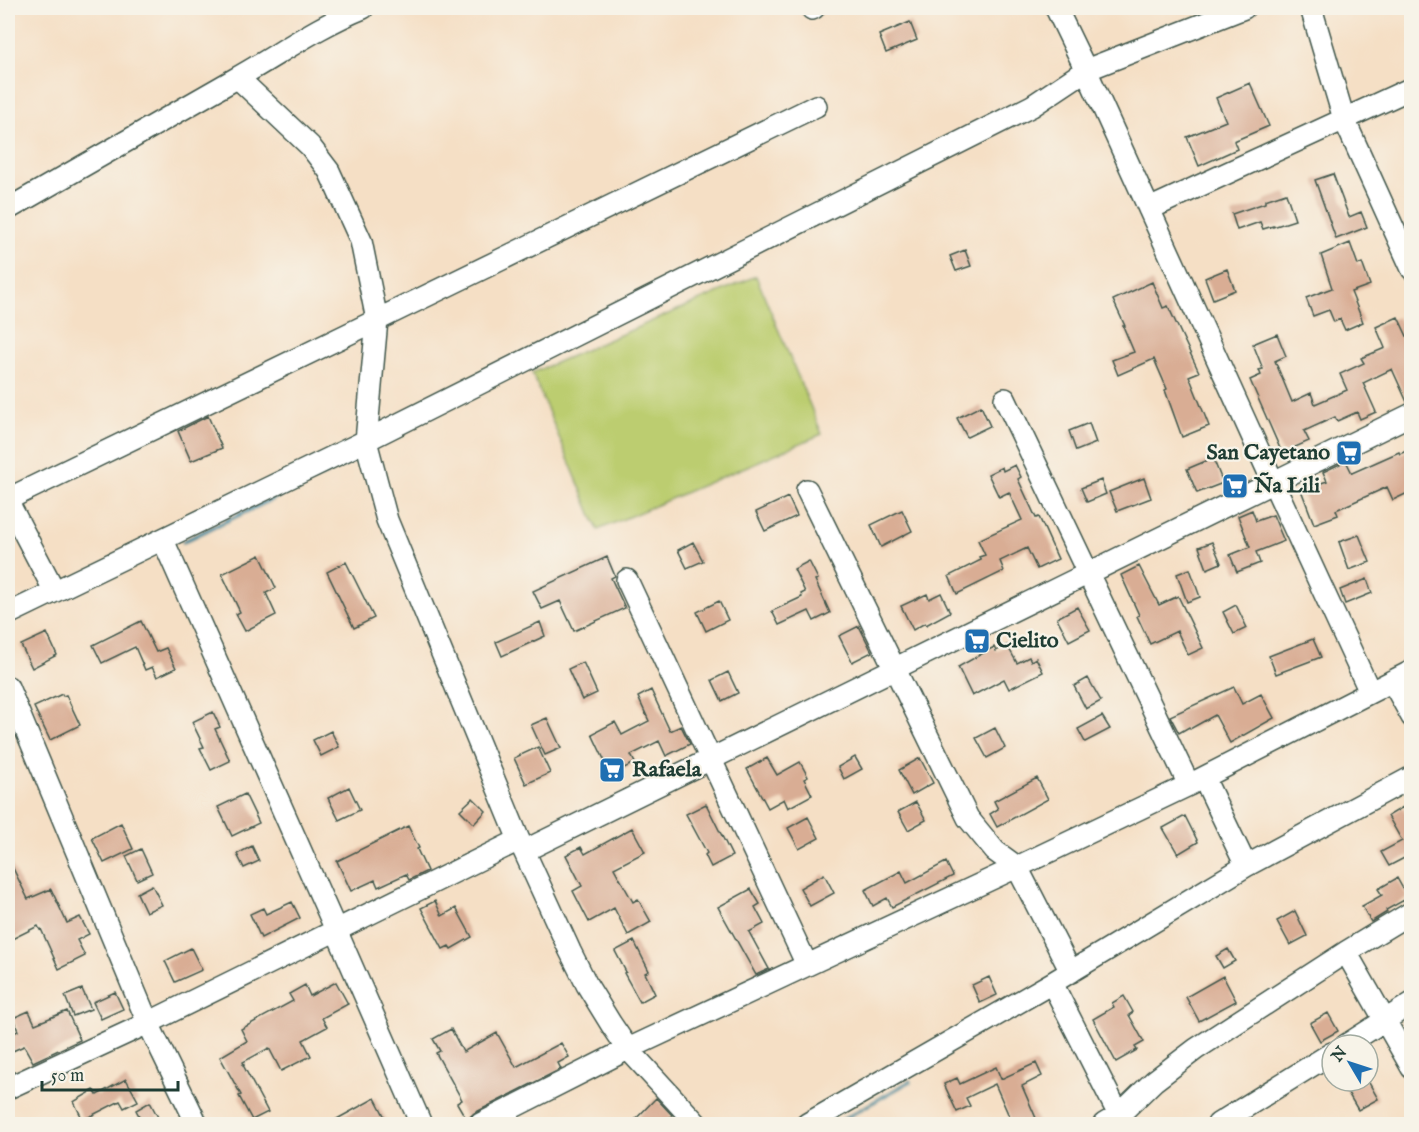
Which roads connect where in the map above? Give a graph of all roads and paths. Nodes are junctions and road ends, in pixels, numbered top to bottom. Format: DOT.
graph roads {
  1 [pos="1056,8"];
  2 [pos="1244,8"];
  3 [pos="1311,8"];
  4 [pos="352,10"];
  5 [pos="1086,70"];
  6 [pos="238,78"];
  7 [pos="1412,88"];
  8 [pos="816,106"];
  9 [pos="1344,119"];
  10 [pos="8,209"];
  11 [pos="1149,209"];
  12 [pos="1412,270"];
  13 [pos="377,320"];
  14 [pos="1005,399"];
  15 [pos="1412,414"];
  16 [pos="366,441"];
  17 [pos="1273,482"];
  18 [pos="807,490"];
  19 [pos="8,501"];
  20 [pos="163,540"];
  21 [pos="1088,573"];
  22 [pos="627,580"];
  23 [pos="54,590"];
  24 [pos="8,614"];
  25 [pos="896,668"];
  26 [pos="1412,671"];
  27 [pos="1392,681"];
  28 [pos="8,687"];
  29 [pos="1370,692"];
  30 [pos="1412,717"];
  31 [pos="711,759"];
  32 [pos="1412,777"];
  33 [pos="1197,782"];
  34 [pos="522,846"];
  35 [pos="1246,866"];
  36 [pos="1017,867"];
  37 [pos="1412,912"];
  38 [pos="336,930"];
  39 [pos="1346,952"];
  40 [pos="807,965"];
  41 [pos="1071,972"];
  42 [pos="1052,984"];
  43 [pos="1412,1003"];
  44 [pos="1385,1020"];
  45 [pos="148,1023"];
  46 [pos="1365,1033"];
  47 [pos="628,1049"];
  48 [pos="1320,1061"];
  49 [pos="1412,1068"];
  50 [pos="8,1088"];
  51 [pos="1112,1120"];
  52 [pos="197,1125"];
  53 [pos="421,1125"];
  54 [pos="480,1125"];
  55 [pos="697,1125"];
  56 [pos="807,1125"];
  57 [pos="1218,1125"];
  1 -- 5 [label="street"];
  2 -- 5 [label="street"];
  3 -- 9 [label="street"];
  4 -- 6 [label="street"];
  5 -- 11 [label="street"];
  5 -- 16 [label="street"];
  6 -- 10 [label="street"];
  6 -- 13 [label="street"];
  7 -- 9 [label="street"];
  8 -- 13 [label="street"];
  9 -- 11 [label="street"];
  9 -- 12 [label="street"];
  11 -- 17 [label="street"];
  13 -- 16 [label="street"];
  13 -- 19 [label="street"];
  14 -- 21 [label="street"];
  15 -- 17 [label="street"];
  16 -- 20 [label="street"];
  16 -- 34 [label="street"];
  17 -- 21 [label="street"];
  17 -- 29 [label="street"];
  18 -- 25 [label="street"];
  19 -- 23 [label="street"];
  20 -- 23 [label="street"];
  20 -- 38 [label="street"];
  21 -- 25 [label="street"];
  21 -- 33 [label="street"];
  22 -- 31 [label="street"];
  23 -- 24 [label="street"];
  25 -- 31 [label="street"];
  25 -- 36 [label="street"];
  26 -- 27 [label="street"];
  27 -- 29 [label="street"];
  27 -- 30 [label="street"];
  28 -- 45 [label="street"];
  29 -- 33 [label="street"];
  31 -- 34 [label="street"];
  31 -- 40 [label="street"];
  32 -- 35 [label="street"];
  33 -- 35 [label="street"];
  33 -- 36 [label="street"];
  34 -- 38 [label="street"];
  34 -- 47 [label="street"];
  35 -- 41 [label="street"];
  36 -- 40 [label="street"];
  36 -- 41 [label="street"];
  37 -- 39 [label="street"];
  38 -- 45 [label="street"];
  38 -- 53 [label="street"];
  39 -- 44 [label="street"];
  39 -- 51 [label="street"];
  40 -- 47 [label="street"];
  41 -- 42 [label="street"];
  42 -- 51 [label="street"];
  42 -- 56 [label="street"];
  43 -- 44 [label="street"];
  44 -- 46 [label="street"];
  44 -- 49 [label="street"];
  45 -- 50 [label="street"];
  45 -- 52 [label="street"];
  47 -- 54 [label="street"];
  47 -- 55 [label="street"];
  48 -- 57 [label="street"];
}
